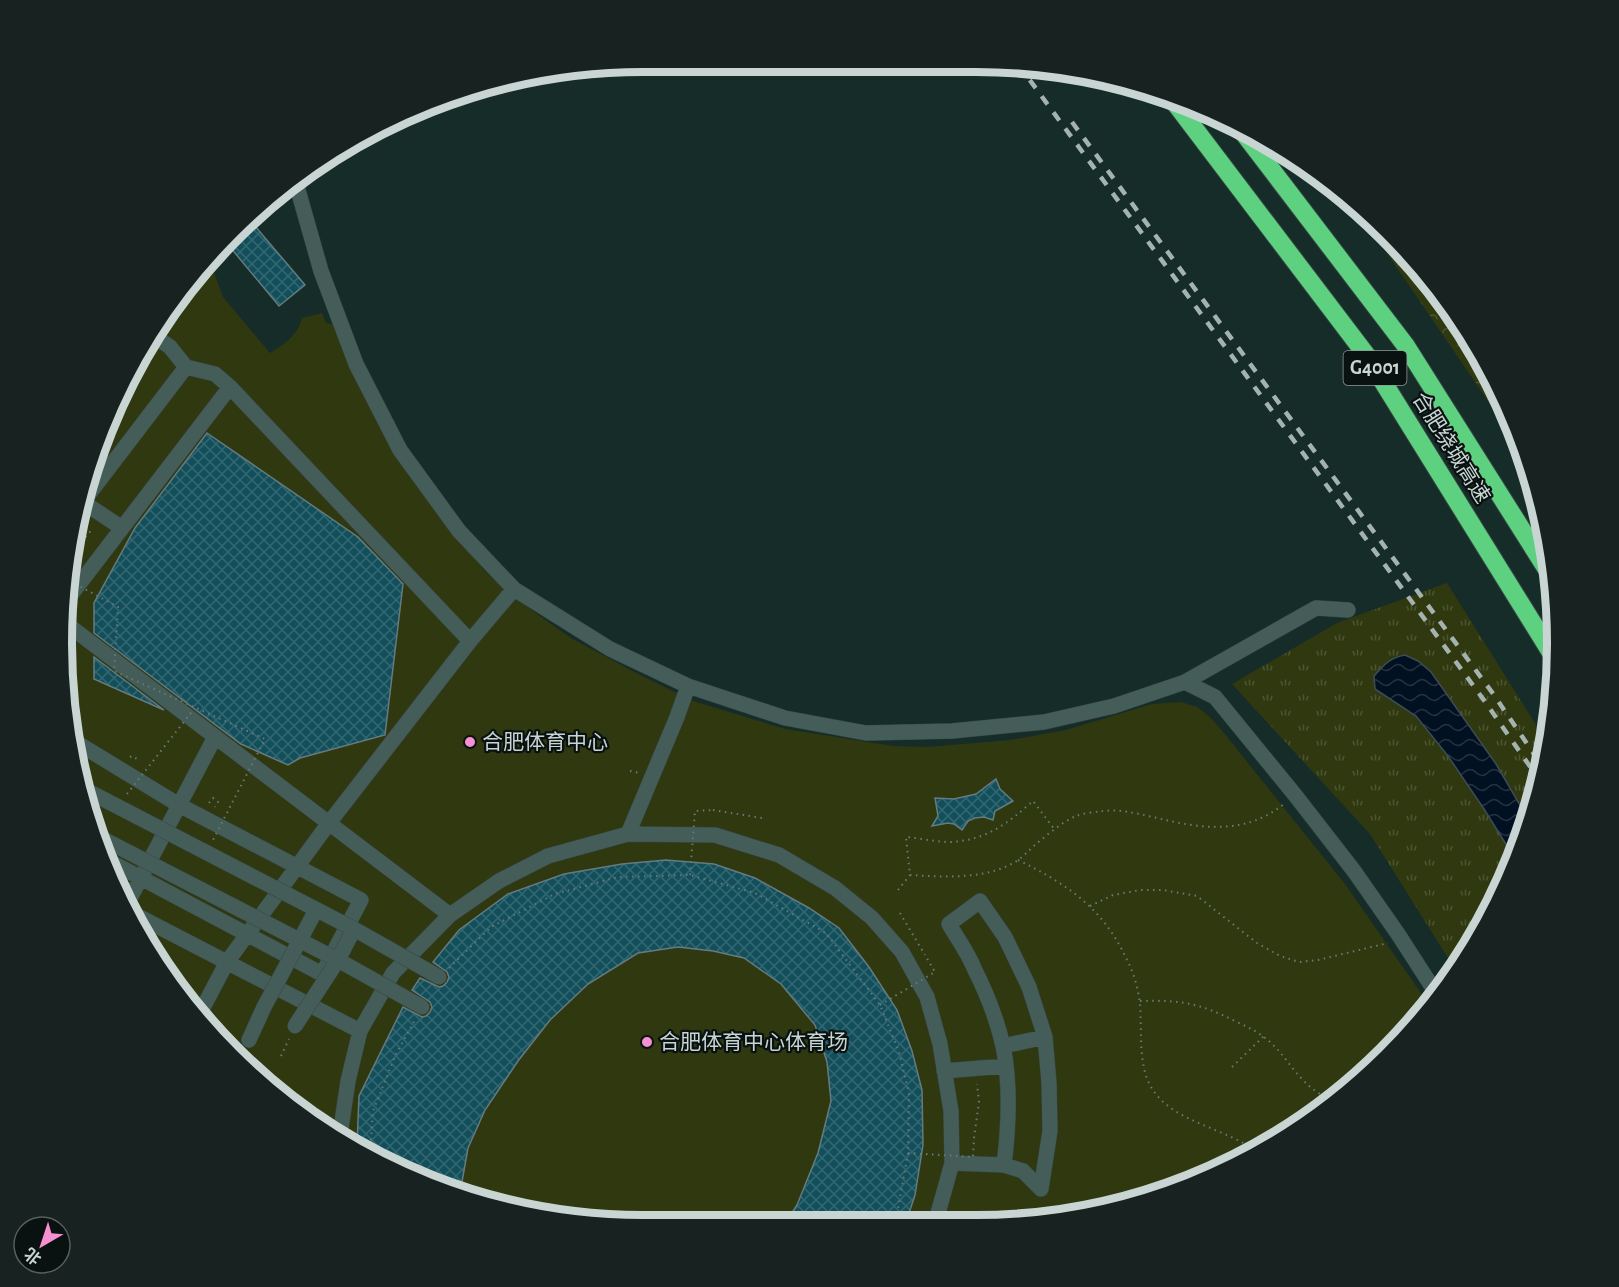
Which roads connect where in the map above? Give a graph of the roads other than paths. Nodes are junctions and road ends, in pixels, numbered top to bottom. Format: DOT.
graph roads {
  1 [pos="1180,110"];
  2 [pos="1252,144"];
  3 [pos="298,189"];
  4 [pos="160,340"];
  5 [pos="186,366"];
  6 [pos="230,387"];
  7 [pos="93,489"];
  8 [pos="88,508"];
  9 [pos="122,528"];
  10 [pos="1540,559"];
  11 [pos="514,589"];
  12 [pos="75,590"];
  13 [pos="1348,610"];
  14 [pos="72,628"];
  15 [pos="470,641"];
  16 [pos="1547,645"];
  17 [pos="1185,682"];
  18 [pos="688,687"];
  19 [pos="215,737"];
  20 [pos="81,746"];
  21 [pos="92,793"];
  22 [pos="179,805"];
  23 [pos="329,823"];
  24 [pos="628,834"];
  25 [pos="108,842"];
  26 [pos="118,866"];
  27 [pos="298,866"];
  28 [pos="141,878"];
  29 [pos="131,896"];
  30 [pos="316,910"];
  31 [pos="450,915"];
  32 [pos="144,919"];
  33 [pos="354,929"];
  34 [pos="248,934"];
  35 [pos="300,940"];
  36 [pos="338,960"];
  37 [pos="227,962"];
  38 [pos="439,977"];
  39 [pos="1432,987"];
  40 [pos="203,1007"];
  41 [pos="423,1007"];
  42 [pos="295,1026"];
  43 [pos="360,1031"];
  44 [pos="1045,1037"];
  45 [pos="249,1040"];
  46 [pos="1003,1046"];
  47 [pos="1005,1066"];
  48 [pos="944,1071"];
  49 [pos="341,1128"];
  50 [pos="952,1163"];
  51 [pos="1004,1165"];
  52 [pos="938,1215"];
  1 -- 16 [label="highway, 合肥绕城高速 / G4001"];
  2 -- 10 [label="highway, 合肥绕城高速 / G4001"];
  3 -- 11 [label="street"];
  4 -- 5 [label="street"];
  5 -- 6 [label="street"];
  5 -- 7 [label="street"];
  6 -- 9 [label="street"];
  6 -- 15 [label="street"];
  8 -- 9 [label="street"];
  9 -- 12 [label="street"];
  11 -- 15 [label="street"];
  11 -- 18 [label="street"];
  13 -- 17 [label="street"];
  14 -- 19 [label="street"];
  15 -- 23 [label="street"];
  17 -- 18 [label="street"];
  17 -- 39 [label="street"];
  18 -- 24 [label="street"];
  19 -- 22 [label="street"];
  19 -- 23 [label="street"];
  20 -- 22 [label="street"];
  21 -- 30 [label="street, bridge"];
  22 -- 27 [label="street"];
  22 -- 28 [label="street"];
  23 -- 27 [label="street"];
  23 -- 31 [label="street"];
  24 -- 31 [label="street"];
  24 -- 48 [label="street"];
  25 -- 35 [label="street, bridge"];
  26 -- 28 [label="street"];
  27 -- 34 [label="street"];
  27 -- 34 [label="street"];
  28 -- 29 [label="street"];
  28 -- 34 [label="street"];
  30 -- 33 [label="street, bridge"];
  30 -- 35 [label="street, bridge"];
  31 -- 43 [label="street"];
  32 -- 37 [label="street"];
  33 -- 36 [label="street, bridge"];
  33 -- 38 [label="street, bridge"];
  34 -- 37 [label="street"];
  35 -- 36 [label="street, bridge"];
  35 -- 45 [label="street, bridge"];
  36 -- 41 [label="street, bridge"];
  36 -- 42 [label="street, bridge"];
  37 -- 40 [label="street"];
  37 -- 43 [label="street"];
  43 -- 49 [label="street"];
  44 -- 46 [label="street"];
  44 -- 46 [label="street"];
  44 -- 51 [label="street"];
  46 -- 47 [label="street"];
  47 -- 48 [label="street"];
  47 -- 51 [label="street"];
  48 -- 50 [label="street"];
  50 -- 51 [label="street"];
  50 -- 52 [label="street"];
}
